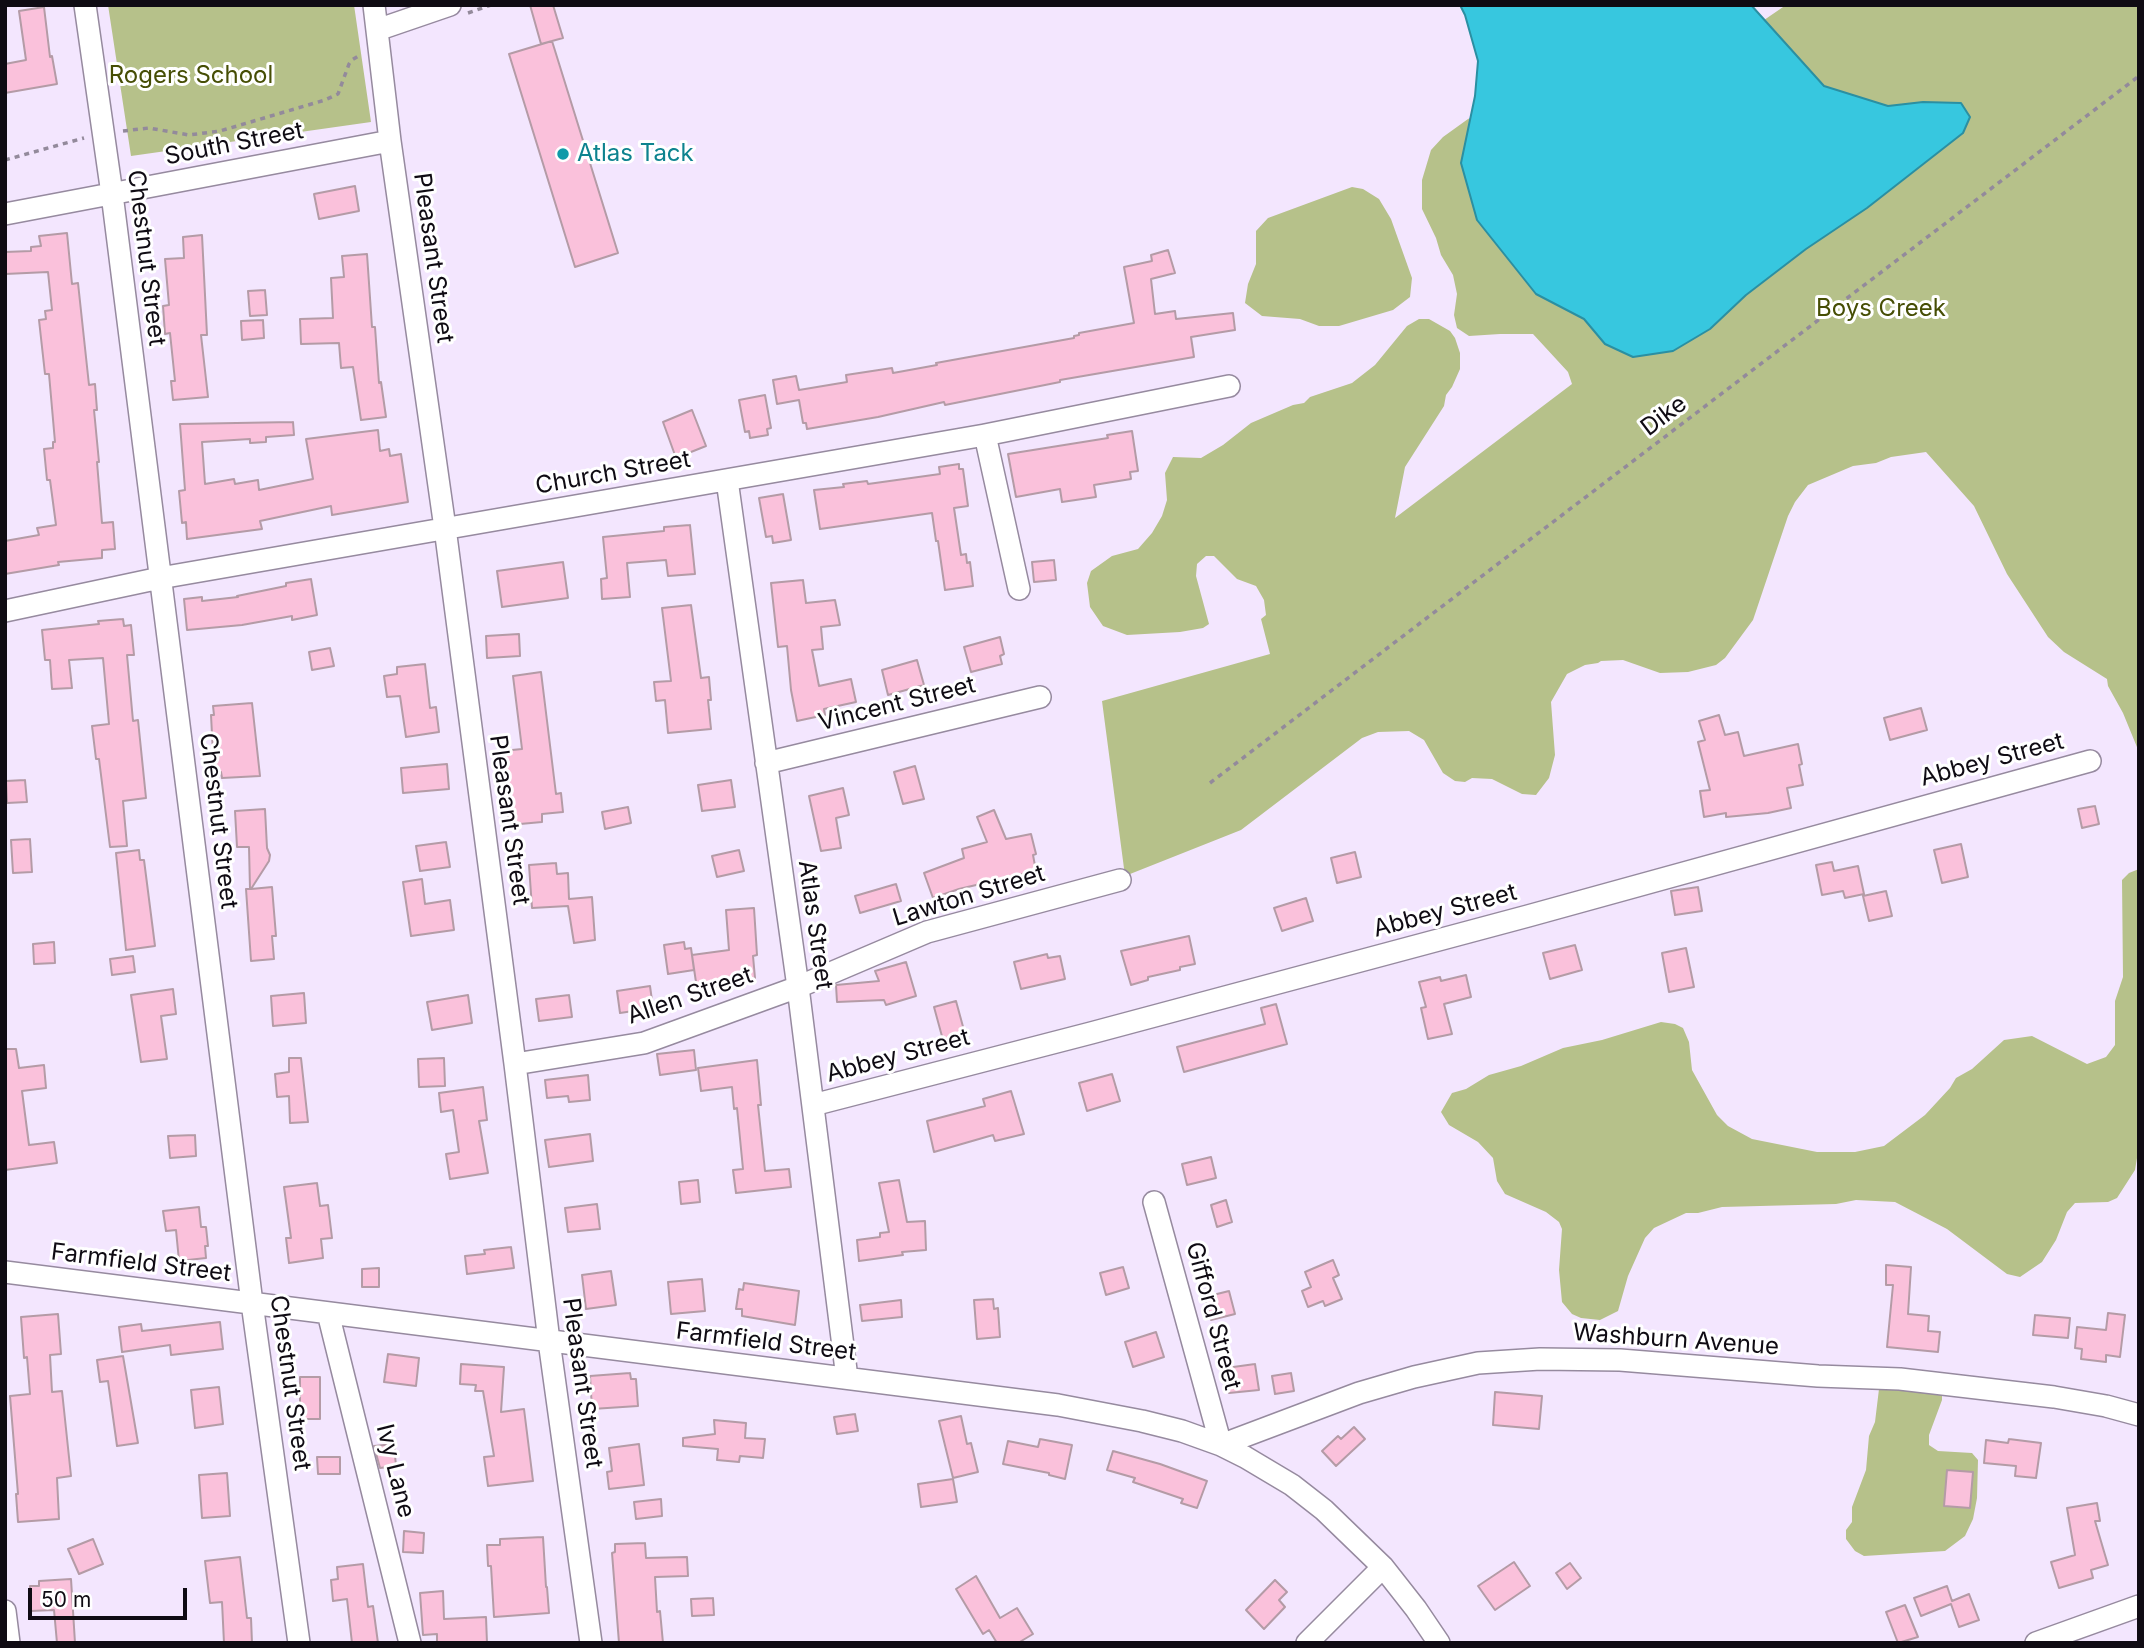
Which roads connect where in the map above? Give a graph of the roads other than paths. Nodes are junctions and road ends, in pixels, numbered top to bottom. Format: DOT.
graph roads {
  1 [pos="85,5"];
  2 [pos="374,5"];
  3 [pos="450,5"];
  4 [pos="377,30"];
  5 [pos="390,141"];
  6 [pos="112,194"];
  7 [pos="5,214"];
  8 [pos="1229,386"];
  9 [pos="985,435"];
  10 [pos="727,480"];
  11 [pos="445,528"];
  12 [pos="160,578"];
  13 [pos="1019,589"];
  14 [pos="5,611"];
  15 [pos="1041,697"];
  16 [pos="2090,761"];
  17 [pos="766,763"];
  18 [pos="1120,880"];
  19 [pos="798,987"];
  20 [pos="515,1064"];
  21 [pos="813,1105"];
  22 [pos="1154,1202"];
  23 [pos="5,1272"];
  24 [pos="252,1303"];
  25 [pos="328,1313"];
  26 [pos="550,1341"];
  27 [pos="847,1378"];
  28 [pos="2139,1415"];
  29 [pos="1221,1445"];
  30 [pos="1383,1567"];
  31 [pos="2139,1606"];
  32 [pos="5,1611"];
  33 [pos="9,1643"];
  34 [pos="299,1643"];
  35 [pos="411,1643"];
  36 [pos="591,1643"];
  37 [pos="1307,1643"];
  38 [pos="1439,1643"];
  39 [pos="2036,1643"];
  1 -- 6 [label="street, Chestnut Street"];
  2 -- 4 [label="street, Pleasant Street"];
  3 -- 4 [label="street"];
  4 -- 5 [label="street, Pleasant Street"];
  5 -- 6 [label="street, South Street"];
  5 -- 11 [label="street, Pleasant Street"];
  6 -- 7 [label="street, South Street"];
  6 -- 12 [label="street, Chestnut Street"];
  8 -- 9 [label="street, Church Street"];
  9 -- 10 [label="street, Church Street"];
  9 -- 13 [label="street"];
  10 -- 11 [label="street, Church Street"];
  10 -- 17 [label="street, Atlas Street"];
  11 -- 12 [label="street, Church Street"];
  11 -- 20 [label="street, Pleasant Street"];
  12 -- 14 [label="street, Church Street"];
  12 -- 24 [label="street, Chestnut Street"];
  15 -- 17 [label="street, Vincent Street"];
  16 -- 21 [label="street, Abbey Street"];
  17 -- 19 [label="street, Atlas Street"];
  18 -- 19 [label="street, Lawton Street"];
  19 -- 20 [label="street, Allen Street"];
  19 -- 21 [label="street, Atlas Street"];
  20 -- 26 [label="street, Pleasant Street"];
  21 -- 27 [label="street, Atlas Street"];
  22 -- 29 [label="street, Gifford Street"];
  23 -- 24 [label="street, Farmfield Street"];
  24 -- 25 [label="street, Farmfield Street"];
  24 -- 34 [label="street, Chestnut Street"];
  25 -- 26 [label="street, Farmfield Street"];
  25 -- 35 [label="street, Ivy Lane"];
  26 -- 27 [label="street, Farmfield Street"];
  26 -- 36 [label="street, Pleasant Street"];
  27 -- 29 [label="street, Farmfield Street"];
  28 -- 29 [label="street, Washburn Avenue"];
  29 -- 30 [label="street, Farmfield Street"];
  30 -- 37 [label="street"];
  30 -- 38 [label="street, Farmfield Street"];
  31 -- 39 [label="street"];
  32 -- 33 [label="street"];
}
